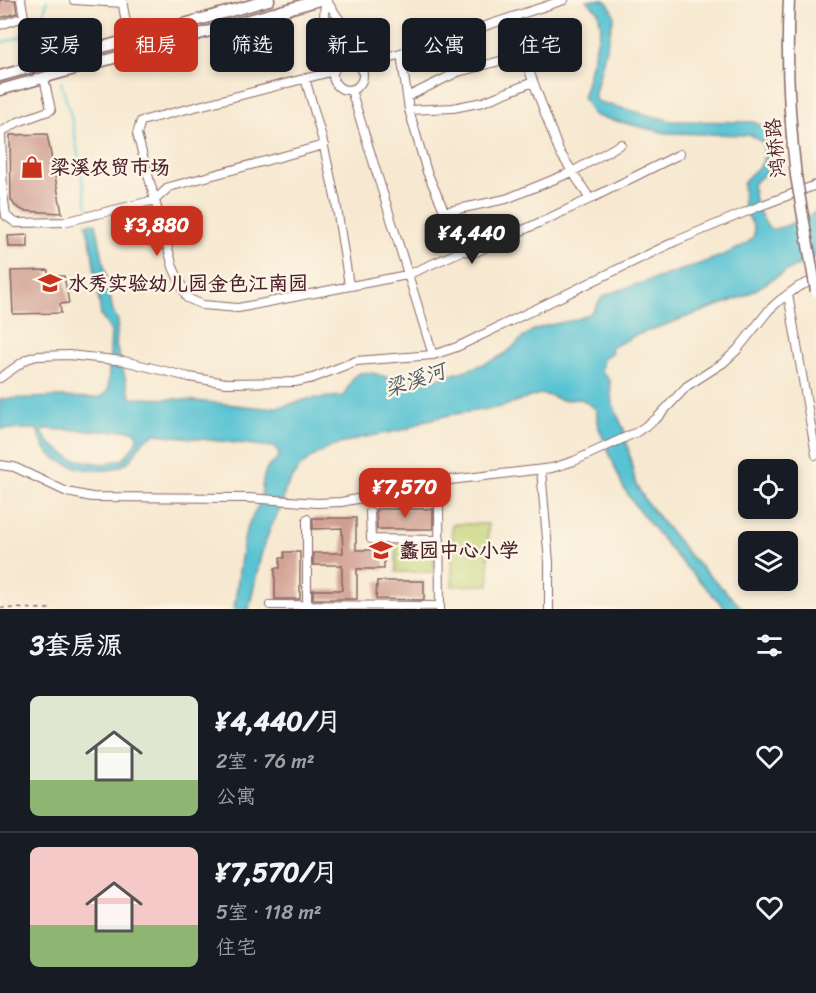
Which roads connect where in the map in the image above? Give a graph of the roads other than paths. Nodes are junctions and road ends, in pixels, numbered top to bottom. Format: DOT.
graph roads {
  1 [pos="21,0"];
  2 [pos="74,0"];
  3 [pos="269,0"];
  4 [pos="320,0"];
  5 [pos="326,0"];
  6 [pos="564,0"];
  7 [pos="789,0"];
  8 [pos="122,2"];
  9 [pos="516,16"];
  10 [pos="125,18"];
  11 [pos="324,18"];
  12 [pos="338,18"];
  13 [pos="198,20"];
  14 [pos="0,26"];
  15 [pos="114,44"];
  16 [pos="401,54"];
  17 [pos="390,58"];
  18 [pos="498,62"];
  19 [pos="330,72"];
  20 [pos="334,72"];
  21 [pos="361,72"];
  22 [pos="530,72"];
  23 [pos="0,76"];
  24 [pos="44,78"];
  25 [pos="304,78"];
  26 [pos="533,82"];
  27 [pos="0,90"];
  28 [pos="351,90"];
  29 [pos="407,97"];
  30 [pos="409,110"];
  31 [pos="621,144"];
  32 [pos="324,145"];
  33 [pos="680,154"];
  34 [pos="572,172"];
  35 [pos="816,185"];
  36 [pos="1,193"];
  37 [pos="155,200"];
  38 [pos="590,200"];
  39 [pos="444,212"];
  40 [pos="462,251"];
  41 [pos="407,275"];
  42 [pos="816,279"];
  43 [pos="349,285"];
  44 [pos="816,291"];
  45 [pos="788,294"];
  46 [pos="433,355"];
  47 [pos="0,378"];
  48 [pos="816,454"];
  49 [pos="0,465"];
  50 [pos="541,470"];
  51 [pos="439,504"];
  52 [pos="370,512"];
  53 [pos="307,519"];
  54 [pos="440,540"];
  55 [pos="270,605"];
  56 [pos="307,606"];
  57 [pos="440,608"];
  58 [pos="549,609"];
  1 -- 14 [label="street"];
  2 -- 8 [label="street"];
  3 -- 13 [label="main road"];
  4 -- 24 [label="main road"];
  5 -- 11 [label="street"];
  5 -- 12 [label="street"];
  6 -- 9 [label="street"];
  7 -- 44 [label="main road, 鸿桥路, bridge"];
  8 -- 10 [label="street"];
  9 -- 16 [label="street"];
  15 -- 23 [label="main road"];
  16 -- 17 [label="street"];
  16 -- 29 [label="street"];
  18 -- 29 [label="street"];
  19 -- 25 [label="street"];
  20 -- 28 [label="street"];
  21 -- 28 [label="street"];
  22 -- 26 [label="street"];
  24 -- 27 [label="main road"];
  24 -- 36 [label="street"];
  25 -- 32 [label="street"];
  25 -- 37 [label="street"];
  26 -- 30 [label="street"];
  26 -- 34 [label="street"];
  28 -- 41 [label="street"];
  29 -- 30 [label="street"];
  30 -- 39 [label="street"];
  31 -- 34 [label="street"];
  32 -- 37 [label="street"];
  32 -- 43 [label="street"];
  33 -- 38 [label="street"];
  34 -- 38 [label="street"];
  34 -- 39 [label="street"];
  35 -- 46 [label="street"];
  36 -- 37 [label="street"];
  37 -- 43 [label="street"];
  38 -- 40 [label="street"];
  39 -- 40 [label="street"];
  40 -- 41 [label="street"];
  41 -- 43 [label="street"];
  41 -- 46 [label="street"];
  42 -- 45 [label="street"];
  45 -- 48 [label="street"];
  45 -- 50 [label="street"];
  46 -- 47 [label="street"];
  49 -- 50 [label="street"];
  50 -- 58 [label="street"];
  51 -- 54 [label="street"];
  52 -- 54 [label="street"];
  53 -- 56 [label="street"];
  54 -- 57 [label="street"];
  55 -- 56 [label="street"];
  56 -- 57 [label="street"];
}
